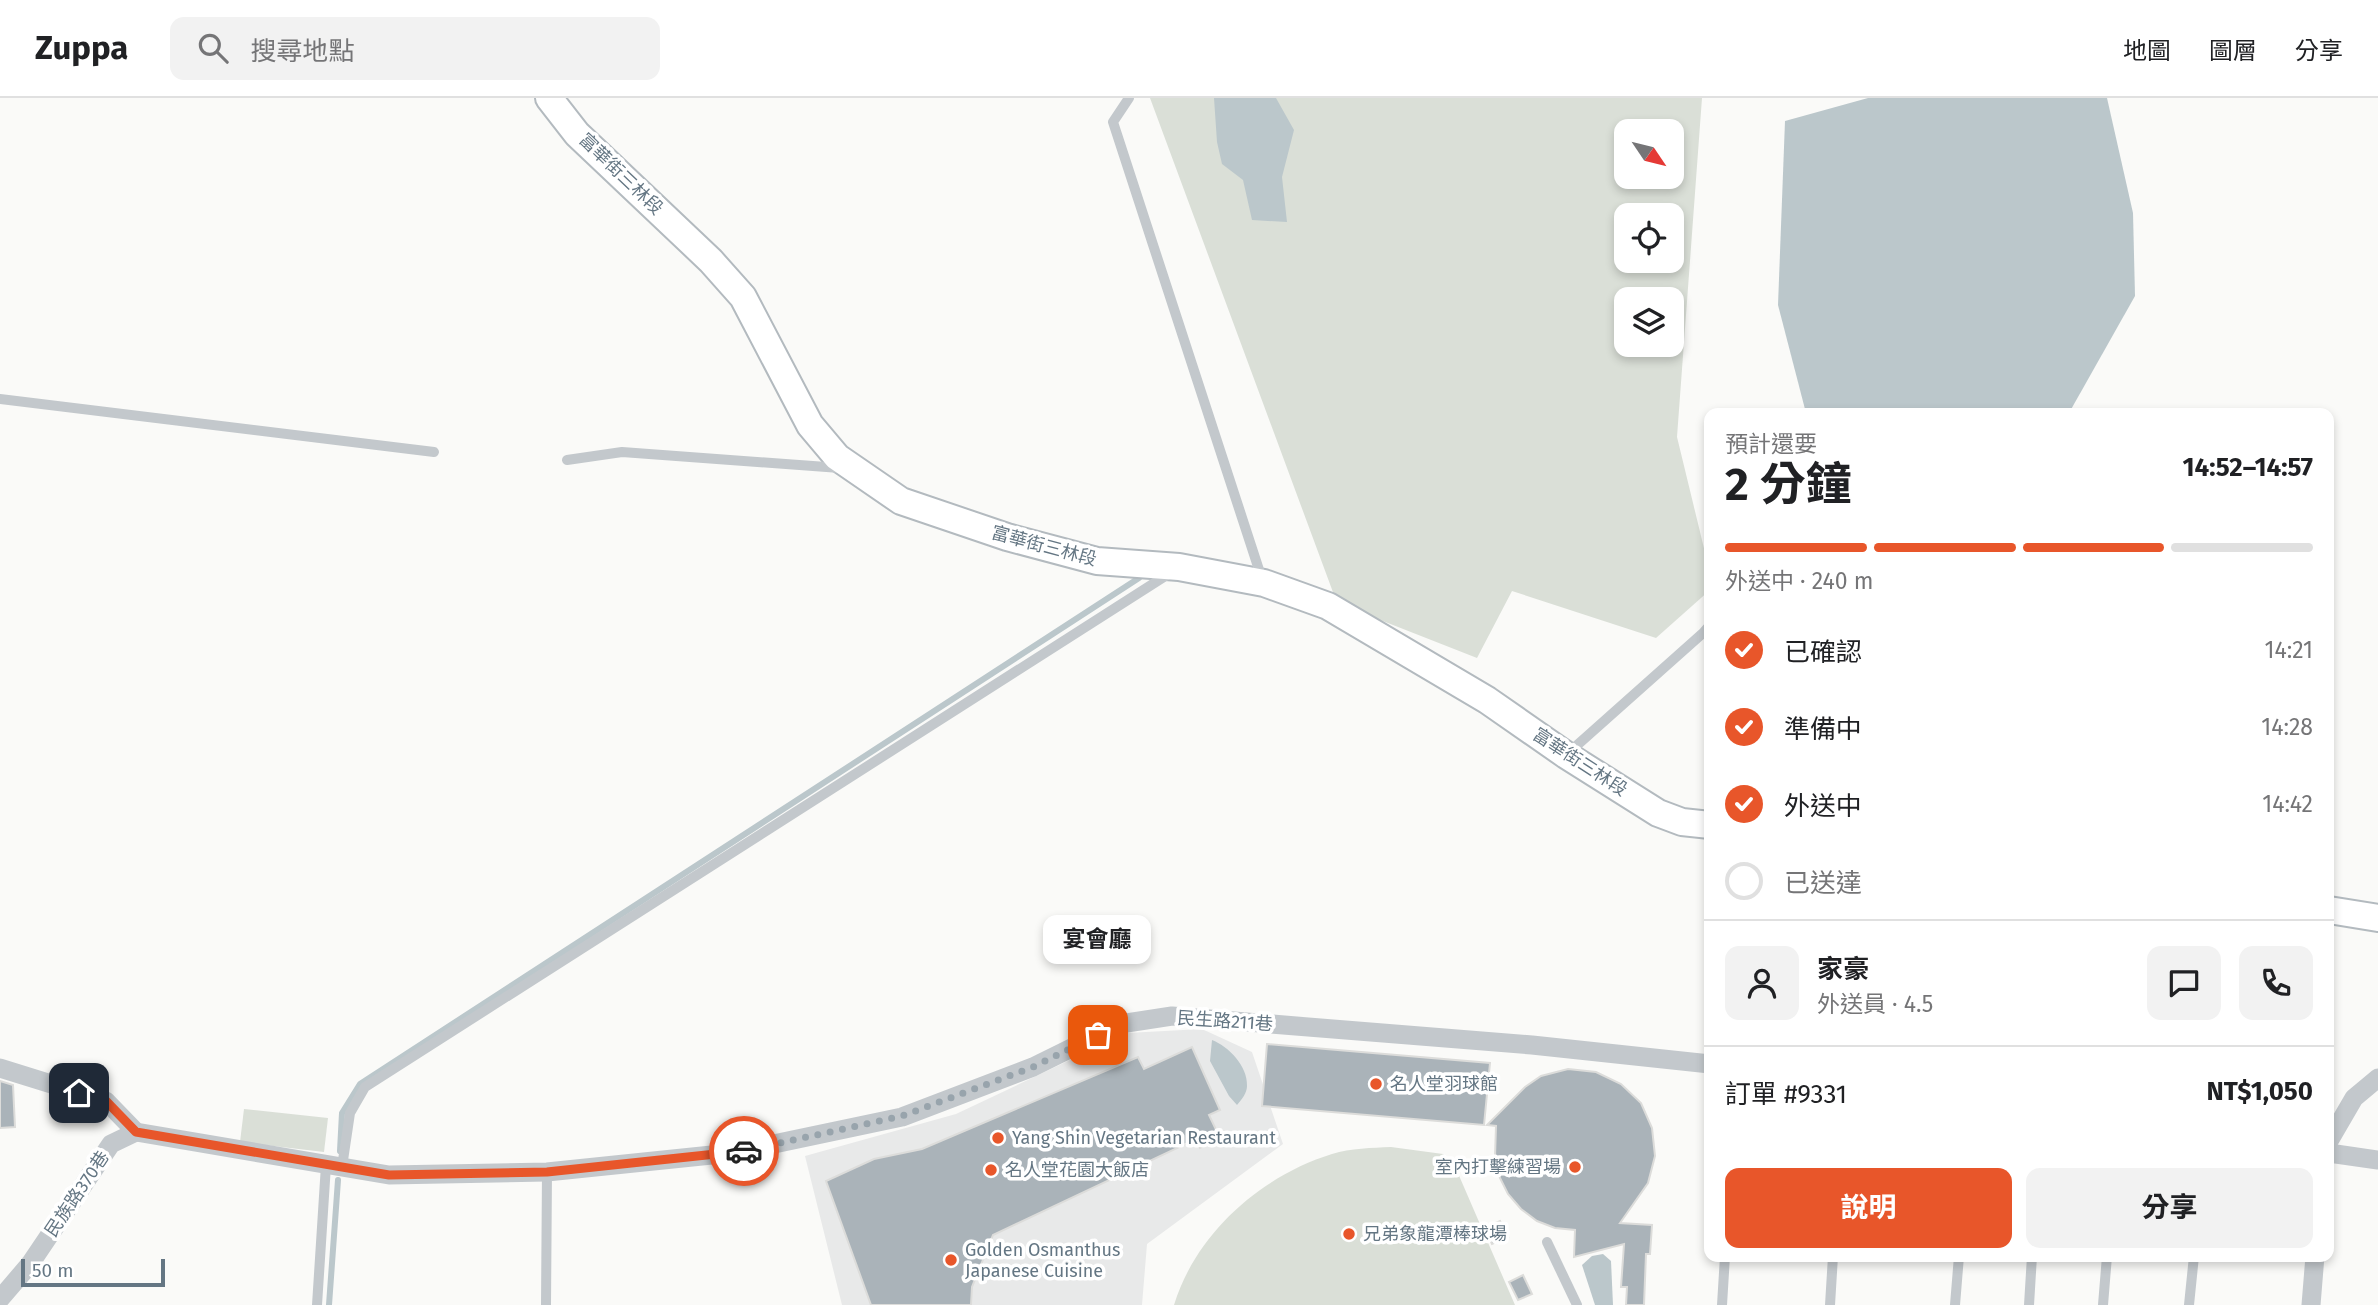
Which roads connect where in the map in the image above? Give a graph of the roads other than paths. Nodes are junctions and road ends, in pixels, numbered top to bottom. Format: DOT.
graph roads {
  1 [pos="549,98"];
  2 [pos="1129,98"];
  3 [pos="0,399"];
  4 [pos="434,452"];
  5 [pos="566,460"];
  6 [pos="854,469"];
  7 [pos="1179,567"];
  8 [pos="1264,583"];
  9 [pos="1704,632"];
  10 [pos="1566,755"];
  11 [pos="1704,824"];
  12 [pos="2334,911"];
  13 [pos="2378,918"];
  14 [pos="1704,1063"];
  15 [pos="0,1068"];
  16 [pos="2378,1078"];
  17 [pos="136,1132"];
  18 [pos="2334,1132"];
  19 [pos="2334,1154"];
  20 [pos="2378,1160"];
  21 [pos="334,1166"];
  22 [pos="547,1172"];
  23 [pos="1547,1242"];
  24 [pos="1725,1262"];
  25 [pos="1833,1262"];
  26 [pos="1959,1262"];
  27 [pos="2032,1262"];
  28 [pos="2107,1262"];
  29 [pos="2193,1262"];
  30 [pos="2315,1262"];
  31 [pos="0,1299"];
  32 [pos="317,1305"];
  33 [pos="546,1305"];
  34 [pos="1577,1305"];
  35 [pos="1722,1305"];
  36 [pos="1830,1305"];
  37 [pos="1955,1305"];
  38 [pos="2029,1305"];
  39 [pos="2103,1305"];
  40 [pos="2189,1305"];
  41 [pos="2311,1305"];
  1 -- 6 [label="street, 富華街三林段"];
  2 -- 8 [label="lane"];
  3 -- 4 [label="lane"];
  5 -- 6 [label="lane"];
  6 -- 7 [label="street, 富華街三林段"];
  7 -- 8 [label="street, 富華街三林段"];
  7 -- 21 [label="lane"];
  8 -- 10 [label="street, 富華街三林段"];
  9 -- 10 [label="lane"];
  10 -- 11 [label="street, 富華街三林段"];
  12 -- 13 [label="street"];
  14 -- 22 [label="street, 民生路211巷"];
  15 -- 17 [label="street"];
  16 -- 18 [label="street"];
  17 -- 21 [label="street, 民生路211巷"];
  17 -- 31 [label="street, 民族路370巷"];
  19 -- 20 [label="street"];
  21 -- 22 [label="street, 民生路211巷"];
  21 -- 32 [label="lane"];
  22 -- 33 [label="lane"];
  23 -- 34 [label="lane"];
  24 -- 35 [label="lane"];
  25 -- 36 [label="lane"];
  26 -- 37 [label="lane"];
  27 -- 38 [label="lane"];
  28 -- 39 [label="lane"];
  29 -- 40 [label="lane"];
  30 -- 41 [label="street"];
}
